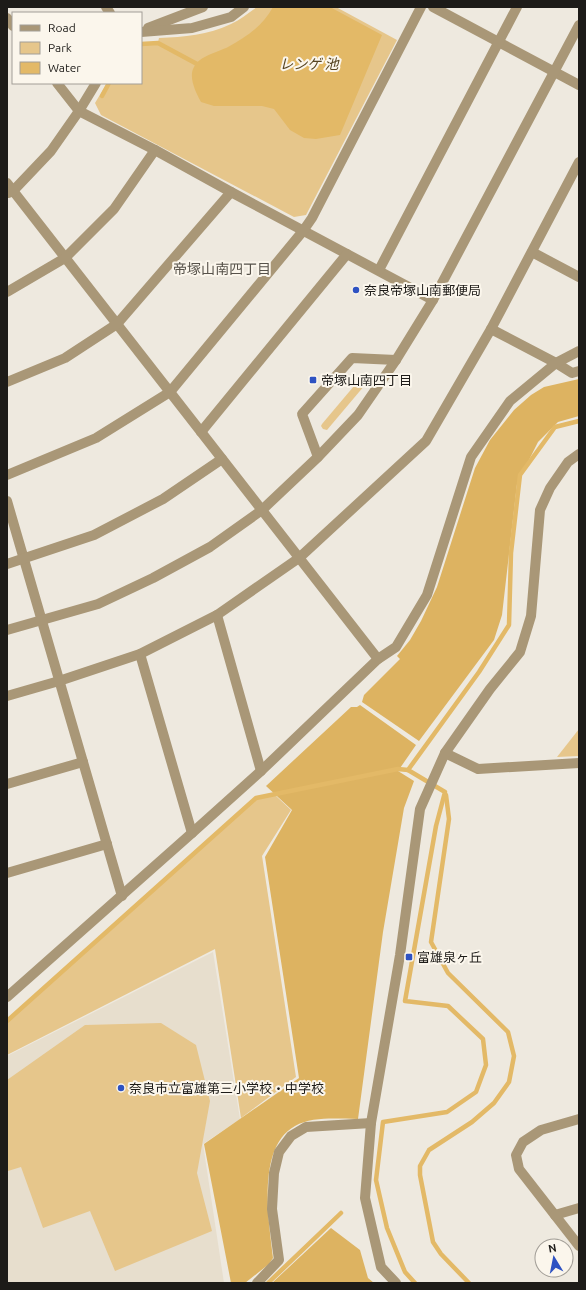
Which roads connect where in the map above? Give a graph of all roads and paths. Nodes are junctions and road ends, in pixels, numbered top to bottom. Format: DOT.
graph roads {
  1 [pos="203,7"];
  2 [pos="244,7"];
  3 [pos="421,7"];
  4 [pos="433,7"];
  5 [pos="517,7"];
  6 [pos="579,25"];
  7 [pos="142,31"];
  8 [pos="142,31"];
  9 [pos="499,42"];
  10 [pos="554,71"];
  11 [pos="58,84"];
  12 [pos="95,84"];
  13 [pos="579,84"];
  14 [pos="79,111"];
  15 [pos="155,150"];
  16 [pos="579,162"];
  17 [pos="575,178"];
  18 [pos="9,189"];
  19 [pos="231,192"];
  20 [pos="303,230"];
  21 [pos="532,252"];
  22 [pos="348,254"];
  23 [pos="66,258"];
  24 [pos="379,270"];
  25 [pos="579,277"];
  26 [pos="7,292"];
  27 [pos="433,300"];
  28 [pos="117,324"];
  29 [pos="490,329"];
  30 [pos="579,351"];
  31 [pos="396,360"];
  32 [pos="556,362"];
  33 [pos="579,371"];
  34 [pos="7,382"];
  35 [pos="170,392"];
  36 [pos="201,432"];
  37 [pos="579,454"];
  38 [pos="318,457"];
  39 [pos="222,459"];
  40 [pos="7,475"];
  41 [pos="7,501"];
  42 [pos="262,510"];
  43 [pos="299,558"];
  44 [pos="24,560"];
  45 [pos="7,564"];
  46 [pos="217,615"];
  47 [pos="42,620"];
  48 [pos="7,630"];
  49 [pos="140,654"];
  50 [pos="378,659"];
  51 [pos="59,681"];
  52 [pos="7,696"];
  53 [pos="445,753"];
  54 [pos="83,762"];
  55 [pos="579,763"];
  56 [pos="261,771"];
  57 [pos="7,784"];
  58 [pos="192,833"];
  59 [pos="107,844"];
  60 [pos="7,873"];
  61 [pos="122,896"];
  62 [pos="7,997"];
  63 [pos="579,1119"];
  64 [pos="371,1123"];
  65 [pos="579,1208"];
  66 [pos="555,1215"];
  67 [pos="579,1246"];
  68 [pos="257,1283"];
  69 [pos="396,1283"];
  1 -- 7 [label="street"];
  2 -- 8 [label="street"];
  3 -- 20 [label="street"];
  4 -- 9 [label="street"];
  5 -- 9 [label="street"];
  6 -- 10 [label="street"];
  9 -- 10 [label="street"];
  9 -- 24 [label="street"];
  10 -- 13 [label="street"];
  10 -- 27 [label="street"];
  11 -- 14 [label="street"];
  12 -- 14 [label="street"];
  14 -- 15 [label="street"];
  14 -- 18 [label="street"];
  15 -- 19 [label="street"];
  15 -- 23 [label="street"];
  16 -- 17 [label="street"];
  17 -- 21 [label="street"];
  18 -- 23 [label="street"];
  19 -- 20 [label="street"];
  19 -- 28 [label="street"];
  20 -- 22 [label="street"];
  20 -- 35 [label="street"];
  21 -- 25 [label="street"];
  21 -- 29 [label="street"];
  22 -- 24 [label="street"];
  22 -- 36 [label="street"];
  23 -- 26 [label="street"];
  23 -- 28 [label="street"];
  24 -- 27 [label="street"];
  27 -- 31 [label="street"];
  28 -- 34 [label="street"];
  28 -- 35 [label="street"];
  29 -- 32 [label="street"];
  29 -- 43 [label="street"];
  30 -- 32 [label="street"];
  31 -- 38 [label="street"];
  31 -- 38 [label="street"];
  32 -- 33 [label="street"];
  32 -- 50 [label="street"];
  35 -- 36 [label="street"];
  35 -- 40 [label="street"];
  36 -- 39 [label="street"];
  37 -- 53 [label="street"];
  38 -- 42 [label="street"];
  39 -- 42 [label="street"];
  39 -- 44 [label="street"];
  41 -- 44 [label="street"];
  42 -- 43 [label="street"];
  42 -- 47 [label="street"];
  43 -- 46 [label="street"];
  43 -- 50 [label="street"];
  44 -- 45 [label="street"];
  44 -- 47 [label="street"];
  46 -- 49 [label="street"];
  46 -- 56 [label="street"];
  47 -- 48 [label="street"];
  47 -- 51 [label="street"];
  49 -- 51 [label="street"];
  49 -- 58 [label="street"];
  50 -- 56 [label="street"];
  51 -- 52 [label="street"];
  51 -- 54 [label="street"];
  53 -- 55 [label="street"];
  53 -- 64 [label="street"];
  54 -- 57 [label="street"];
  54 -- 59 [label="street"];
  56 -- 58 [label="street"];
  58 -- 61 [label="street"];
  59 -- 60 [label="street"];
  59 -- 61 [label="street"];
  61 -- 62 [label="street"];
  63 -- 66 [label="street"];
  64 -- 68 [label="street"];
  64 -- 69 [label="street"];
  65 -- 66 [label="street"];
  66 -- 67 [label="street"];
}
